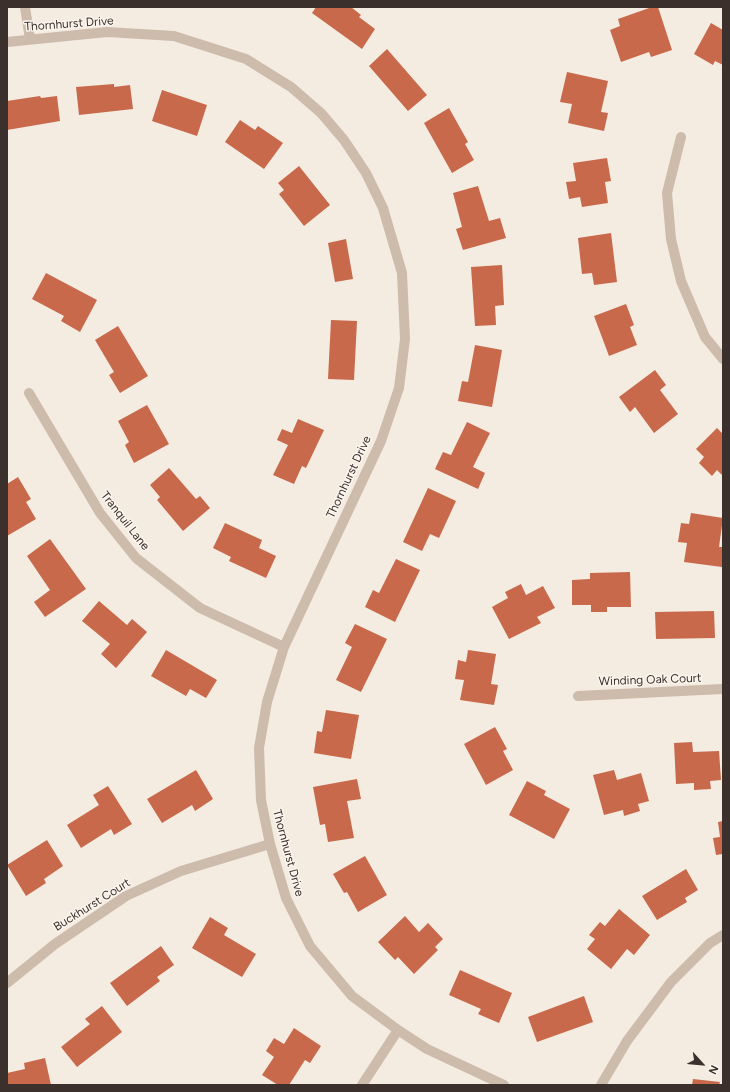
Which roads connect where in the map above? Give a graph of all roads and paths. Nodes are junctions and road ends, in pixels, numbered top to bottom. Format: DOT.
graph roads {
  1 [pos="25,7"];
  2 [pos="30,40"];
  3 [pos="7,42"];
  4 [pos="681,137"];
  5 [pos="723,359"];
  6 [pos="29,393"];
  7 [pos="284,647"];
  8 [pos="723,689"];
  9 [pos="578,696"];
  10 [pos="270,844"];
  11 [pos="723,935"];
  12 [pos="7,983"];
  13 [pos="398,1030"];
  14 [pos="362,1085"];
  15 [pos="504,1085"];
  16 [pos="601,1085"];
  1 -- 2 [label="street"];
  2 -- 3 [label="street, Thornhurst Drive"];
  2 -- 7 [label="street, Thornhurst Drive"];
  4 -- 5 [label="street"];
  6 -- 7 [label="street, Tranquil Lane"];
  7 -- 10 [label="street, Thornhurst Drive"];
  8 -- 9 [label="street, Winding Oak Court"];
  10 -- 12 [label="street, Buckhurst Court"];
  10 -- 13 [label="street, Thornhurst Drive"];
  11 -- 16 [label="street"];
  13 -- 14 [label="street"];
  13 -- 15 [label="street, Thornhurst Drive"];
}
